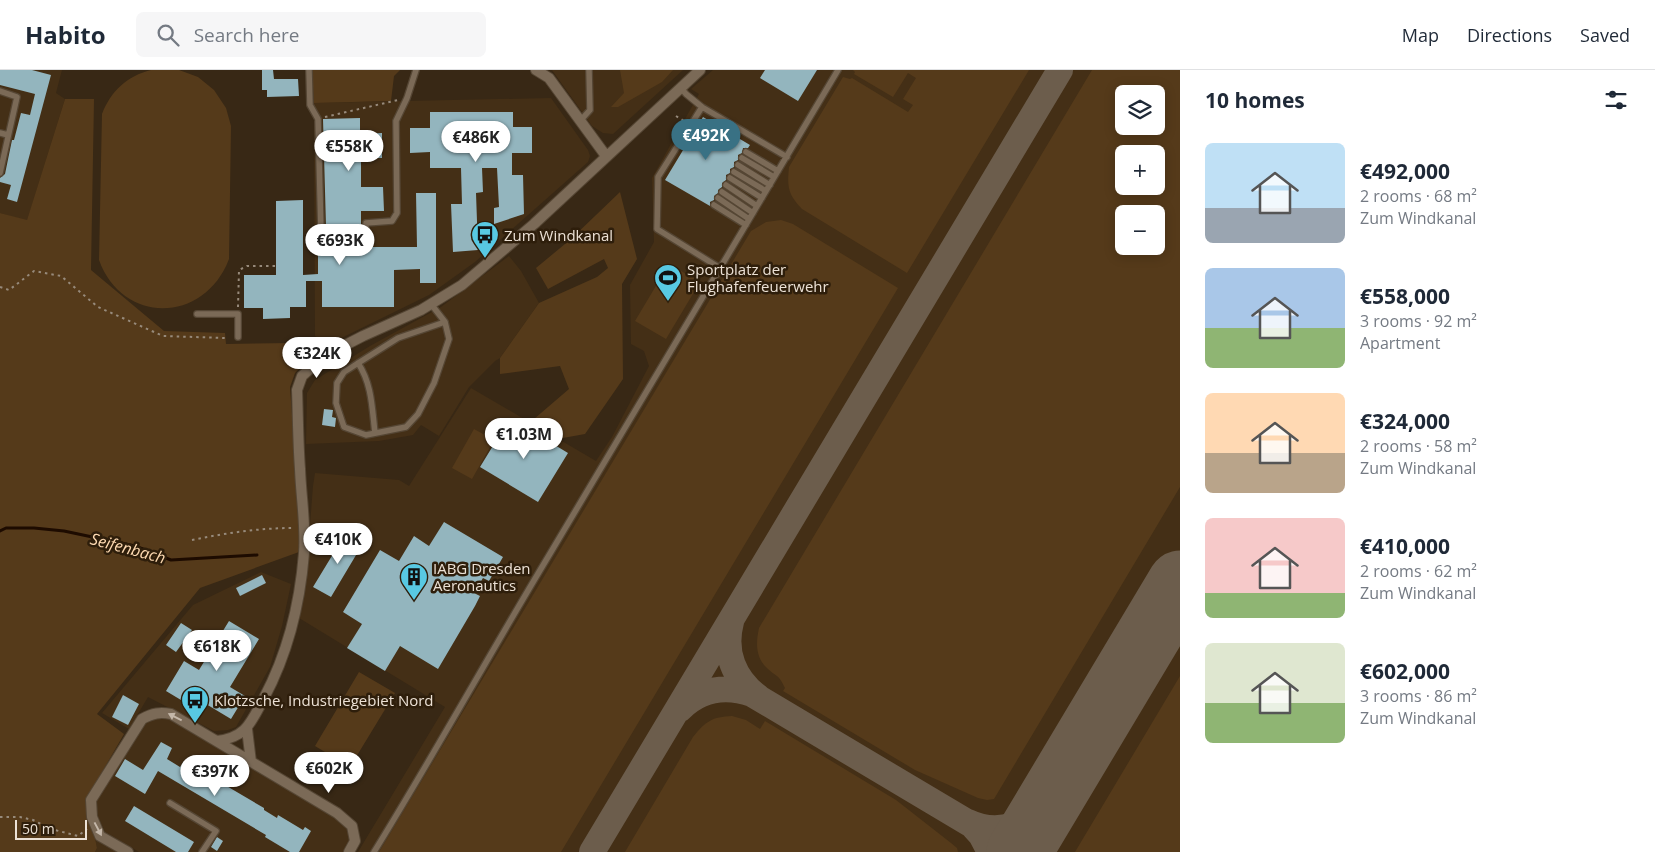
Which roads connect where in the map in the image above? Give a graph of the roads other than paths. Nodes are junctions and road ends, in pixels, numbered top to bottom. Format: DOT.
graph roads {
  1 [pos="309,70"];
  2 [pos="416,70"];
  3 [pos="536,70"];
  4 [pos="589,70"];
  5 [pos="700,70"];
  6 [pos="838,70"];
  7 [pos="681,88"];
  8 [pos="0,91"];
  9 [pos="702,106"];
  10 [pos="580,121"];
  11 [pos="0,133"];
  12 [pos="8,135"];
  13 [pos="746,152"];
  14 [pos="606,156"];
  15 [pos="786,157"];
  16 [pos="742,158"];
  17 [pos="738,165"];
  18 [pos="778,171"];
  19 [pos="734,172"];
  20 [pos="0,173"];
  21 [pos="730,178"];
  22 [pos="774,178"];
  23 [pos="770,184"];
  24 [pos="726,185"];
  25 [pos="722,192"];
  26 [pos="766,192"];
  27 [pos="718,198"];
  28 [pos="762,198"];
  29 [pos="714,205"];
  30 [pos="758,206"];
  31 [pos="753,213"];
  32 [pos="748,222"];
  33 [pos="321,232"];
  34 [pos="366,232"];
  35 [pos="720,268"];
  36 [pos="431,304"];
  37 [pos="196,314"];
  38 [pos="445,322"];
  39 [pos="238,337"];
  40 [pos="358,363"];
  41 [pos="375,433"];
  42 [pos="247,729"];
  43 [pos="217,741"];
  44 [pos="250,762"];
  45 [pos="170,803"];
  46 [pos="128,852"];
  47 [pos="202,852"];
  48 [pos="349,852"];
  49 [pos="374,852"];
  1 -- 33 [label="lane"];
  2 -- 34 [label="lane"];
  3 -- 10 [label="street"];
  4 -- 10 [label="lane"];
  5 -- 7 [label="street"];
  6 -- 15 [label="lane"];
  7 -- 9 [label="lane"];
  7 -- 14 [label="street"];
  8 -- 12 [label="lane"];
  9 -- 15 [label="lane"];
  9 -- 35 [label="lane"];
  10 -- 14 [label="street"];
  11 -- 12 [label="lane"];
  12 -- 20 [label="lane"];
  13 -- 18 [label="lane"];
  14 -- 36 [label="street"];
  15 -- 18 [label="lane"];
  16 -- 22 [label="lane"];
  17 -- 23 [label="lane"];
  18 -- 22 [label="lane"];
  19 -- 26 [label="lane"];
  21 -- 28 [label="lane"];
  22 -- 23 [label="lane"];
  23 -- 26 [label="lane"];
  24 -- 30 [label="lane"];
  25 -- 31 [label="lane"];
  26 -- 28 [label="lane"];
  27 -- 32 [label="lane"];
  28 -- 30 [label="lane"];
  29 -- 32 [label="lane"];
  30 -- 31 [label="lane"];
  31 -- 32 [label="lane"];
  32 -- 35 [label="lane"];
  35 -- 49 [label="lane"];
  36 -- 38 [label="lane"];
  36 -- 42 [label="street"];
  37 -- 39 [label="lane"];
  38 -- 40 [label="lane"];
  38 -- 41 [label="lane"];
  40 -- 41 [label="lane"];
  40 -- 41 [label="lane"];
  42 -- 43 [label="street"];
  42 -- 44 [label="street"];
  43 -- 44 [label="street"];
  43 -- 46 [label="street, one-way"];
  44 -- 48 [label="street"];
  45 -- 47 [label="lane"];
}
